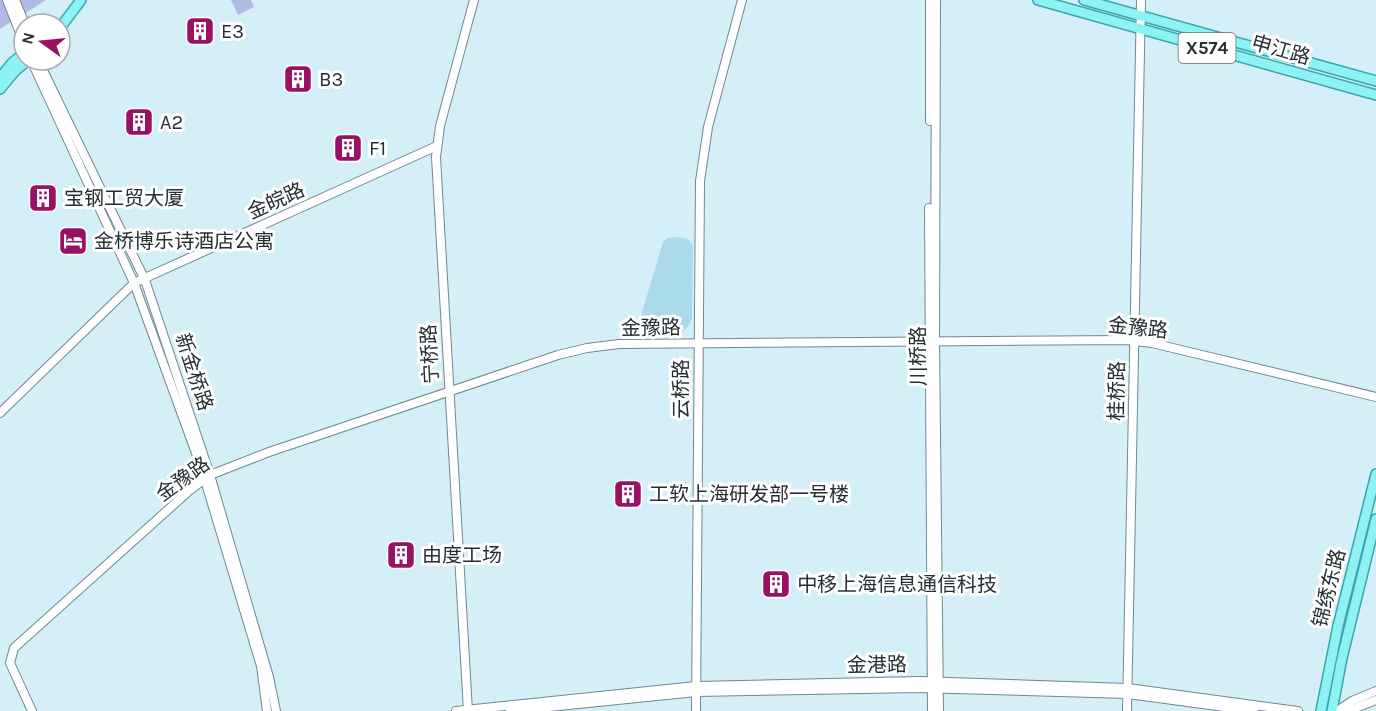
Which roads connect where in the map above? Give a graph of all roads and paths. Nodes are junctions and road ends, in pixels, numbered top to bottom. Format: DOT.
graph roads {
  1 [pos="474,0"];
  2 [pos="742,0"];
  3 [pos="930,0"];
  4 [pos="936,0"];
  5 [pos="1038,0"];
  6 [pos="1084,0"];
  7 [pos="1141,0"];
  8 [pos="1141,16"];
  9 [pos="1141,29"];
  10 [pos="12,63"];
  11 [pos="14,72"];
  12 [pos="36,72"];
  13 [pos="44,72"];
  14 [pos="0,78"];
  15 [pos="1376,81"];
  16 [pos="0,89"];
  17 [pos="1376,95"];
  18 [pos="437,146"];
  19 [pos="144,278"];
  20 [pos="134,283"];
  21 [pos="1135,341"];
  22 [pos="932,342"];
  23 [pos="697,344"];
  24 [pos="449,393"];
  25 [pos="1376,396"];
  26 [pos="0,413"];
  27 [pos="1376,474"];
  28 [pos="208,477"];
  29 [pos="1376,519"];
  30 [pos="936,685"];
  31 [pos="696,689"];
  32 [pos="1128,691"];
  33 [pos="1374,696"];
  34 [pos="468,710"];
  35 [pos="32,711"];
  36 [pos="267,711"];
  37 [pos="276,711"];
  38 [pos="456,711"];
  39 [pos="510,711"];
  40 [pos="696,711"];
  41 [pos="932,711"];
  42 [pos="939,711"];
  43 [pos="1127,711"];
  44 [pos="1254,711"];
  45 [pos="1298,711"];
  46 [pos="1321,711"];
  47 [pos="1332,711"];
  48 [pos="1338,711"];
  49 [pos="1348,711"];
  1 -- 18 [label="street, 宁桥路"];
  2 -- 23 [label="street, 云桥路"];
  3 -- 22 [label="street, 川桥路"];
  4 -- 22 [label="street, 川桥路"];
  5 -- 9 [label="main road, 申江路 / X574"];
  6 -- 8 [label="main road, 申江路 / X574"];
  7 -- 8 [label="street, 桂桥路"];
  8 -- 9 [label="street, 桂桥路"];
  8 -- 15 [label="main road, 申江路 / X574"];
  9 -- 17 [label="main road, 申江路 / X574"];
  9 -- 21 [label="street, 桂桥路"];
  10 -- 14 [label="main road"];
  11 -- 16 [label="main road"];
  12 -- 20 [label="street, 新金桥路"];
  13 -- 19 [label="street, 新金桥路"];
  18 -- 19 [label="street, 金皖路"];
  18 -- 24 [label="street, 宁桥路"];
  19 -- 20 [label="street, 金皖路"];
  19 -- 28 [label="street, 新金桥路"];
  20 -- 26 [label="street, 金皖路"];
  20 -- 28 [label="street, 新金桥路"];
  21 -- 22 [label="street, 金豫路"];
  21 -- 25 [label="street, 金豫路"];
  21 -- 32 [label="street, 桂桥路"];
  22 -- 23 [label="street, 金豫路"];
  22 -- 30 [label="street, 川桥路"];
  23 -- 24 [label="street, 金豫路"];
  23 -- 31 [label="street, 云桥路"];
  24 -- 28 [label="street, 金豫路"];
  24 -- 34 [label="street, 宁桥路"];
  27 -- 46 [label="main road, 锦绣东路"];
  28 -- 35 [label="street, 金豫路"];
  28 -- 36 [label="street, 新金桥路"];
  28 -- 37 [label="street, 新金桥路"];
  29 -- 47 [label="main road, 锦绣东路"];
  30 -- 31 [label="street, 金港路"];
  30 -- 32 [label="street, 金港路"];
  30 -- 41 [label="street, 川桥路"];
  30 -- 42 [label="street, 川桥路"];
  31 -- 34 [label="street, 金港路"];
  31 -- 39 [label="street, 金港路"];
  31 -- 40 [label="street, 云桥路"];
  32 -- 43 [label="street, 桂桥路"];
  32 -- 44 [label="street, 金港路"];
  32 -- 45 [label="street, 金港路"];
  33 -- 48 [label="street"];
  33 -- 49 [label="street"];
  34 -- 38 [label="street, 金港路"];
}
